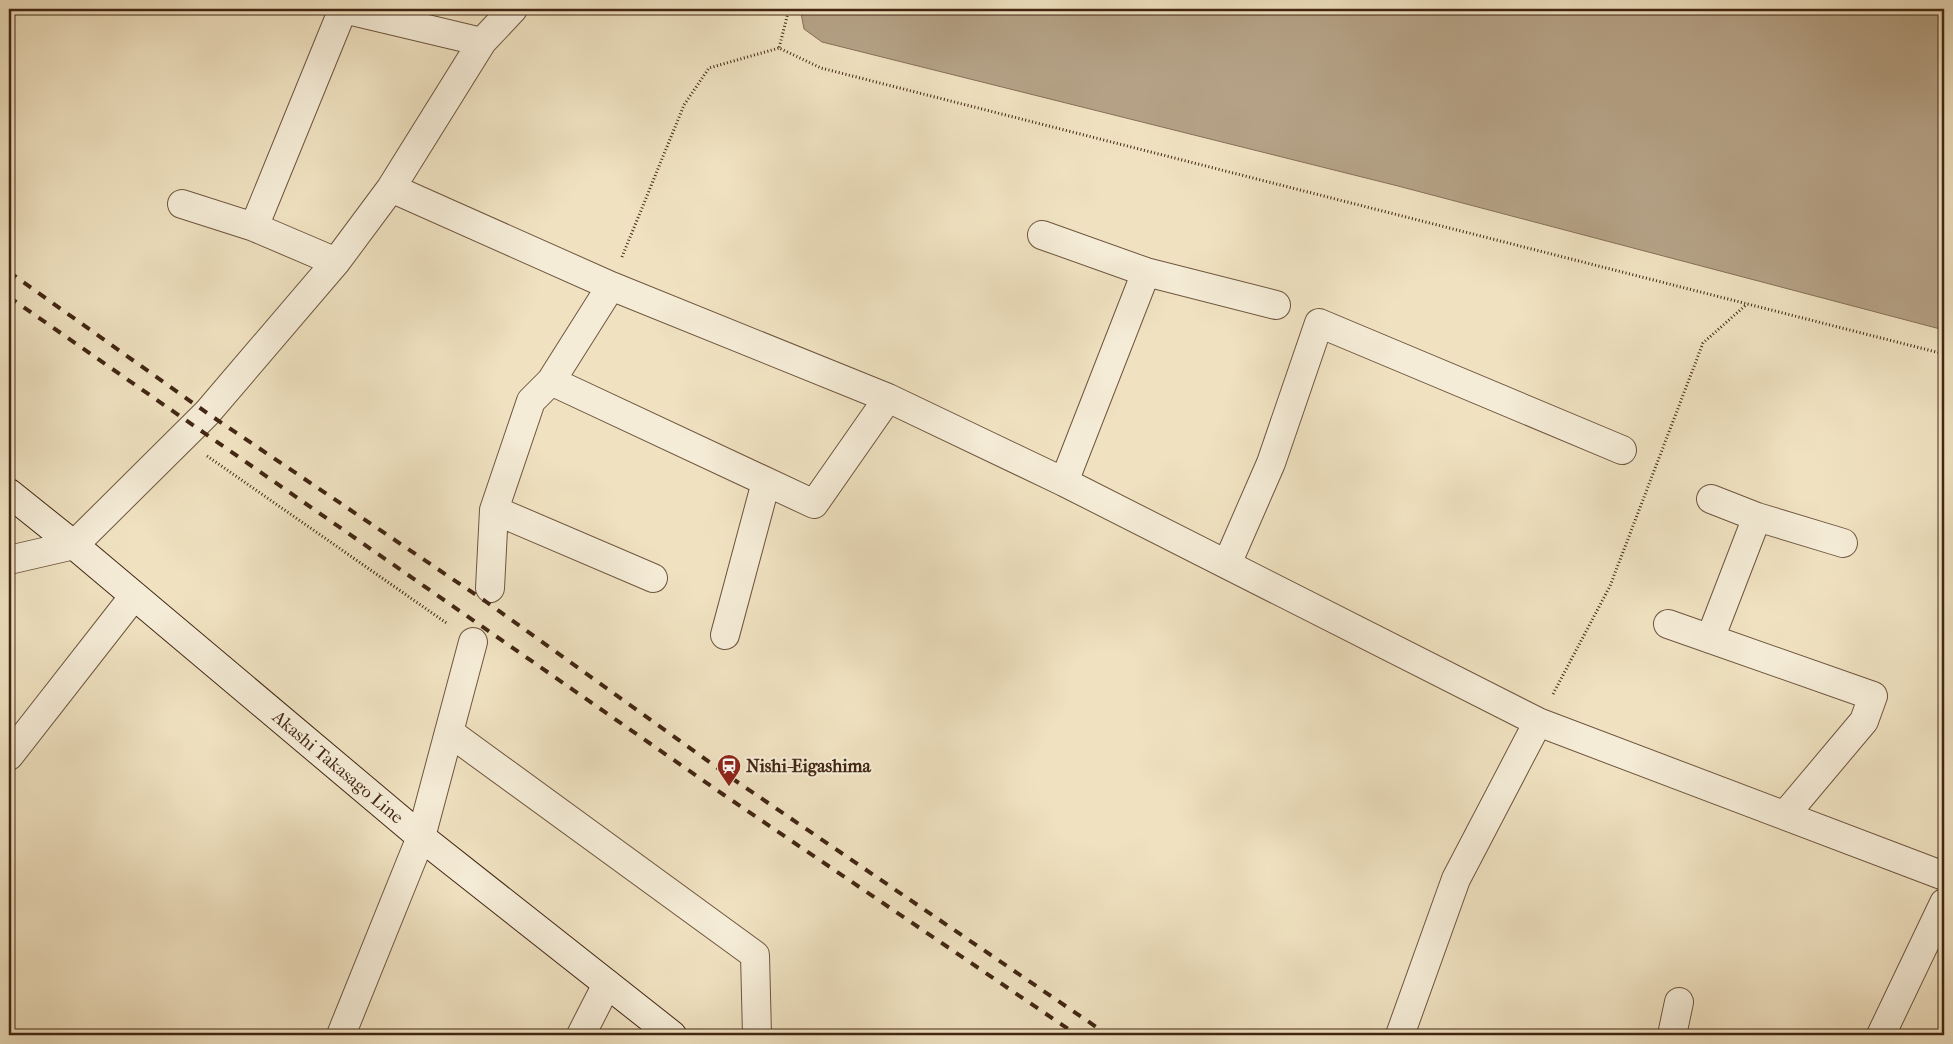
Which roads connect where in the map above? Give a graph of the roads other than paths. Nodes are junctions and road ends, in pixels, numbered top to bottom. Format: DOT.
graph roads {
  1 [pos="343,9"];
  2 [pos="513,9"];
  3 [pos="482,42"];
  4 [pos="391,188"];
  5 [pos="182,204"];
  6 [pos="254,227"];
  7 [pos="1042,235"];
  8 [pos="336,262"];
  9 [pos="1146,272"];
  10 [pos="611,286"];
  11 [pos="1276,305"];
  12 [pos="551,381"];
  13 [pos="888,398"];
  14 [pos="1622,450"];
  15 [pos="766,482"];
  16 [pos="1064,482"];
  17 [pos="9,494"];
  18 [pos="1712,499"];
  19 [pos="494,510"];
  20 [pos="1757,518"];
  21 [pos="1843,543"];
  22 [pos="74,545"];
  23 [pos="9,560"];
  24 [pos="1226,564"];
  25 [pos="653,578"];
  26 [pos="490,588"];
  27 [pos="134,596"];
  28 [pos="1668,624"];
  29 [pos="725,636"];
  30 [pos="1710,639"];
  31 [pos="473,642"];
  32 [pos="1538,722"];
  33 [pos="449,732"];
  34 [pos="9,756"];
  35 [pos="1785,815"];
  36 [pos="421,837"];
  37 [pos="1944,876"];
  38 [pos="1944,902"];
  39 [pos="607,984"];
  40 [pos="1679,1002"];
  41 [pos="341,1035"];
  42 [pos="581,1035"];
  43 [pos="672,1035"];
  44 [pos="758,1035"];
  45 [pos="1401,1035"];
  46 [pos="1672,1035"];
  47 [pos="1881,1035"];
  1 -- 3 [label="street"];
  1 -- 6 [label="street"];
  2 -- 3 [label="street"];
  3 -- 4 [label="street"];
  4 -- 8 [label="street"];
  4 -- 10 [label="street"];
  5 -- 6 [label="street"];
  6 -- 8 [label="street"];
  7 -- 9 [label="street"];
  8 -- 22 [label="street"];
  9 -- 11 [label="street"];
  9 -- 16 [label="street"];
  10 -- 12 [label="street"];
  10 -- 13 [label="street"];
  12 -- 15 [label="street"];
  12 -- 19 [label="street"];
  13 -- 15 [label="street"];
  13 -- 16 [label="street"];
  14 -- 24 [label="street"];
  15 -- 29 [label="street"];
  16 -- 24 [label="street"];
  17 -- 22 [label="street, Akashi Takasago Line"];
  18 -- 20 [label="street"];
  19 -- 25 [label="street"];
  19 -- 26 [label="street"];
  20 -- 21 [label="street"];
  20 -- 30 [label="street"];
  22 -- 23 [label="street"];
  22 -- 27 [label="street, Akashi Takasago Line"];
  24 -- 32 [label="street"];
  27 -- 34 [label="street"];
  27 -- 36 [label="street, Akashi Takasago Line"];
  28 -- 30 [label="street"];
  30 -- 35 [label="street"];
  31 -- 33 [label="street"];
  32 -- 35 [label="street"];
  32 -- 45 [label="street"];
  33 -- 36 [label="street"];
  33 -- 44 [label="street"];
  35 -- 37 [label="street"];
  36 -- 39 [label="street, Akashi Takasago Line"];
  36 -- 41 [label="street"];
  38 -- 47 [label="street"];
  39 -- 42 [label="street"];
  39 -- 43 [label="street, Akashi Takasago Line"];
  40 -- 46 [label="street"];
}
